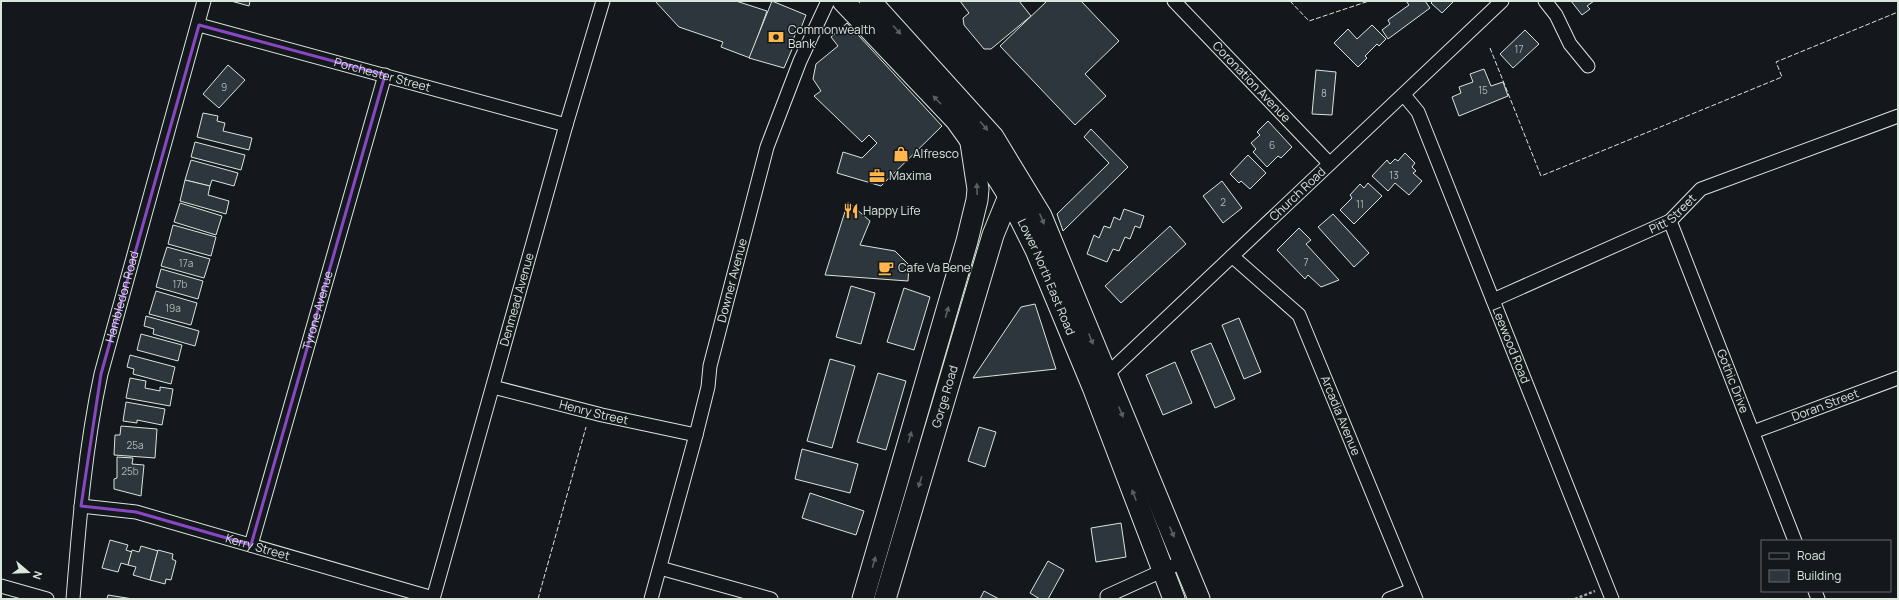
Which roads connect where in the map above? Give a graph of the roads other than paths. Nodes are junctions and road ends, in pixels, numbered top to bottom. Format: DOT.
graph roads {
  1 [pos="204,1"];
  2 [pos="603,1"];
  3 [pos="828,1"];
  4 [pos="843,1"];
  5 [pos="870,1"];
  6 [pos="1174,1"];
  7 [pos="1502,1"];
  8 [pos="1545,1"];
  9 [pos="199,25"];
  10 [pos="1588,66"];
  11 [pos="385,75"];
  12 [pos="1404,95"];
  13 [pos="1898,116"];
  14 [pos="566,125"];
  15 [pos="971,141"];
  16 [pos="1329,163"];
  17 [pos="1016,190"];
  18 [pos="1670,221"];
  19 [pos="967,241"];
  20 [pos="1232,256"];
  21 [pos="1493,300"];
  22 [pos="1898,378"];
  23 [pos="1100,382"];
  24 [pos="493,387"];
  25 [pos="1753,432"];
  26 [pos="696,435"];
  27 [pos="81,506"];
  28 [pos="1796,540"];
  29 [pos="251,545"];
  30 [pos="1184,561"];
  31 [pos="660,568"];
  32 [pos="1163,570"];
  33 [pos="1,586"];
  34 [pos="1414,594"];
  35 [pos="1107,596"];
  36 [pos="47,599"];
  37 [pos="73,599"];
  38 [pos="433,599"];
  39 [pos="651,599"];
  40 [pos="771,599"];
  41 [pos="863,599"];
  42 [pos="885,599"];
  43 [pos="1174,599"];
  44 [pos="1198,599"];
  45 [pos="1389,599"];
  46 [pos="1612,599"];
  1 -- 9 [label="street, Hambledon Road"];
  2 -- 14 [label="street, Denmead Avenue"];
  3 -- 26 [label="street, Downer Avenue"];
  15 -- 4 [label="main road, Lower North East Road, one-way"];
  5 -- 17 [label="main road, Lower North East Road, one-way"];
  6 -- 16 [label="street, Coronation Avenue"];
  7 -- 12 [label="street, Church Road"];
  8 -- 10 [label="street"];
  9 -- 11 [label="street, Porchester Street"];
  9 -- 27 [label="street, Hambledon Road"];
  11 -- 14 [label="street, Porchester Street"];
  11 -- 29 [label="street, Tyrone Avenue"];
  12 -- 16 [label="street, Church Road"];
  12 -- 21 [label="street, Leewood Road"];
  13 -- 18 [label="street, Pitt Street"];
  14 -- 24 [label="street, Denmead Avenue"];
  15 -- 17 [label="main road, Lower North East Road"];
  19 -- 15 [label="main road, Gorge Road, one-way"];
  16 -- 20 [label="street, Church Road"];
  17 -- 19 [label="main road, Gorge Road"];
  17 -- 23 [label="main road, Lower North East Road"];
  17 -- 42 [label="main road, Gorge Road, one-way"];
  18 -- 21 [label="street, Pitt Street"];
  18 -- 25 [label="street, Gothic Drive"];
  41 -- 19 [label="main road, Gorge Road, one-way"];
  20 -- 23 [label="street, Church Road"];
  20 -- 34 [label="street, Arcadia Avenue"];
  21 -- 46 [label="street, Leewood Road"];
  22 -- 25 [label="street, Doran Street"];
  23 -- 30 [label="main road, Lower North East Road, one-way"];
  32 -- 23 [label="main road, Lower North East Road, one-way"];
  24 -- 26 [label="street, Henry Street"];
  24 -- 38 [label="street, Denmead Avenue"];
  25 -- 28 [label="street, Gothic Drive"];
  26 -- 31 [label="street, Downer Avenue"];
  27 -- 29 [label="street, Kerry Street"];
  27 -- 37 [label="street, Hambledon Road"];
  29 -- 38 [label="street, Kerry Street"];
  30 -- 32 [label="street"];
  30 -- 44 [label="main road, Lower North East Road"];
  31 -- 39 [label="street, Downer Avenue"];
  31 -- 40 [label="street"];
  32 -- 35 [label="street"];
  32 -- 43 [label="main road, Lower North East Road"];
  33 -- 36 [label="street"];
  34 -- 45 [label="street"];
}
